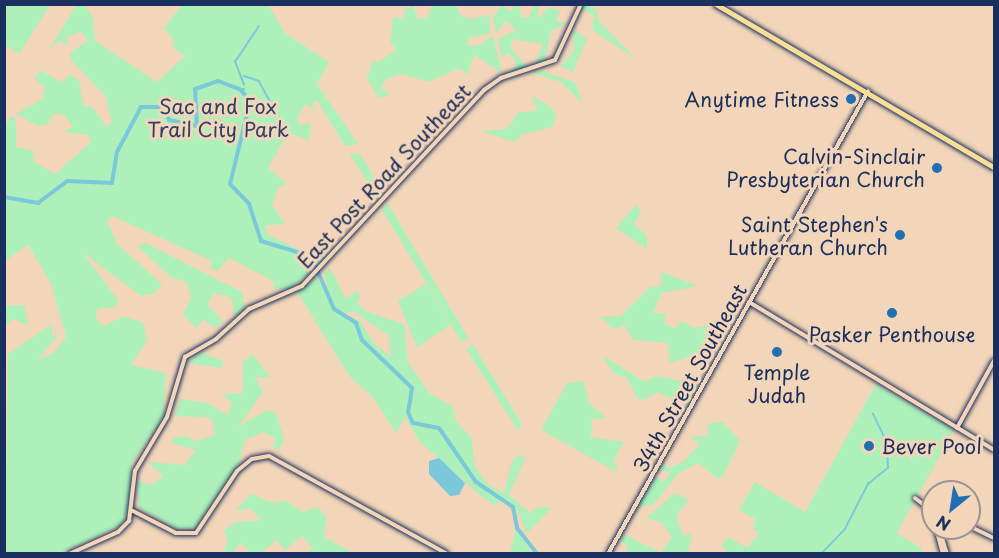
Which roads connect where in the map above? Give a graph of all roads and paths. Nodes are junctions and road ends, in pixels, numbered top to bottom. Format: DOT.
graph roads {
  1 [pos="581,4"];
  2 [pos="716,4"];
  3 [pos="868,91"];
  4 [pos="994,167"];
  5 [pos="749,302"];
  6 [pos="994,361"];
  7 [pos="957,428"];
  8 [pos="994,450"];
  9 [pos="915,498"];
  10 [pos="921,503"];
  11 [pos="133,511"];
  12 [pos="69,554"];
  13 [pos="447,554"];
  14 [pos="608,554"];
  1 -- 11 [label="main road, East Post Road Southeast"];
  2 -- 3 [label="main road"];
  3 -- 4 [label="main road"];
  3 -- 5 [label="main road, 34th Street Southeast"];
  5 -- 7 [label="main road"];
  5 -- 14 [label="main road, 34th Street Southeast"];
  6 -- 7 [label="main road"];
  7 -- 8 [label="main road"];
  9 -- 10 [label="main road"];
  11 -- 12 [label="main road"];
  11 -- 13 [label="main road"];
}
